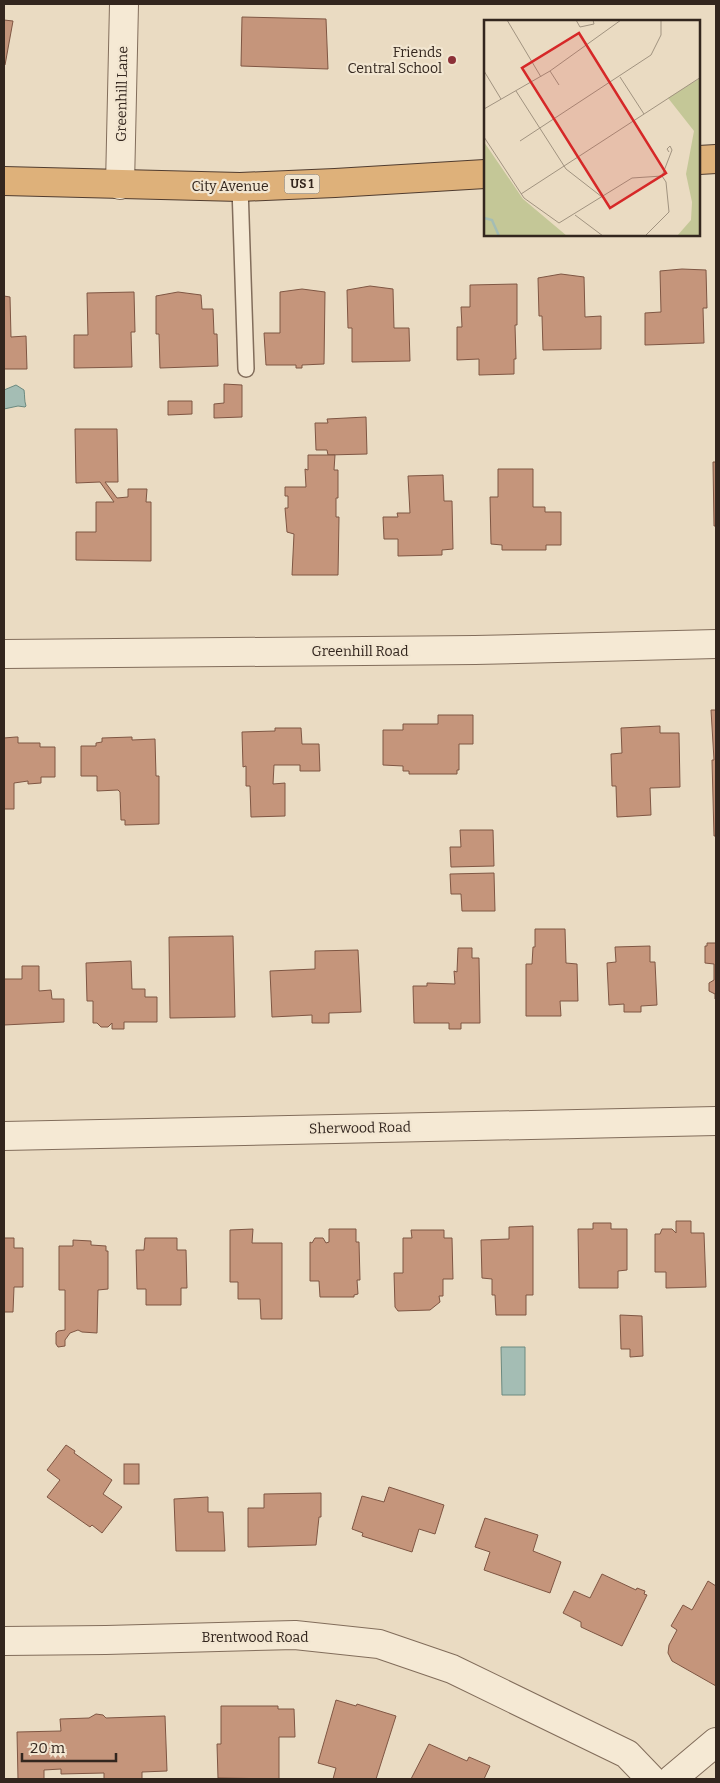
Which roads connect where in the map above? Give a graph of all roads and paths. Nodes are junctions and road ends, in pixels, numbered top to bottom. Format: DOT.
graph roads {
  1 [pos="124,4"];
  2 [pos="716,159"];
  3 [pos="700,160"];
  4 [pos="484,174"];
  5 [pos="4,181"];
  6 [pos="120,185"];
  7 [pos="240,187"];
  8 [pos="246,369"];
  9 [pos="716,644"];
  10 [pos="4,654"];
  11 [pos="716,1121"];
  12 [pos="4,1136"];
  13 [pos="4,1641"];
  14 [pos="716,1742"];
  15 [pos="651,1779"];
  16 [pos="672,1779"];
  1 -- 6 [label="street, Greenhill Lane"];
  2 -- 3 [label="highway"];
  4 -- 7 [label="highway, City Avenue / US 1"];
  5 -- 6 [label="highway, City Avenue / US 1"];
  6 -- 7 [label="highway, City Avenue / US 1"];
  7 -- 8 [label="lane"];
  9 -- 10 [label="street, Greenhill Road"];
  11 -- 12 [label="street, Sherwood Road"];
  13 -- 15 [label="street, Brentwood Road"];
  14 -- 16 [label="street"];
}
